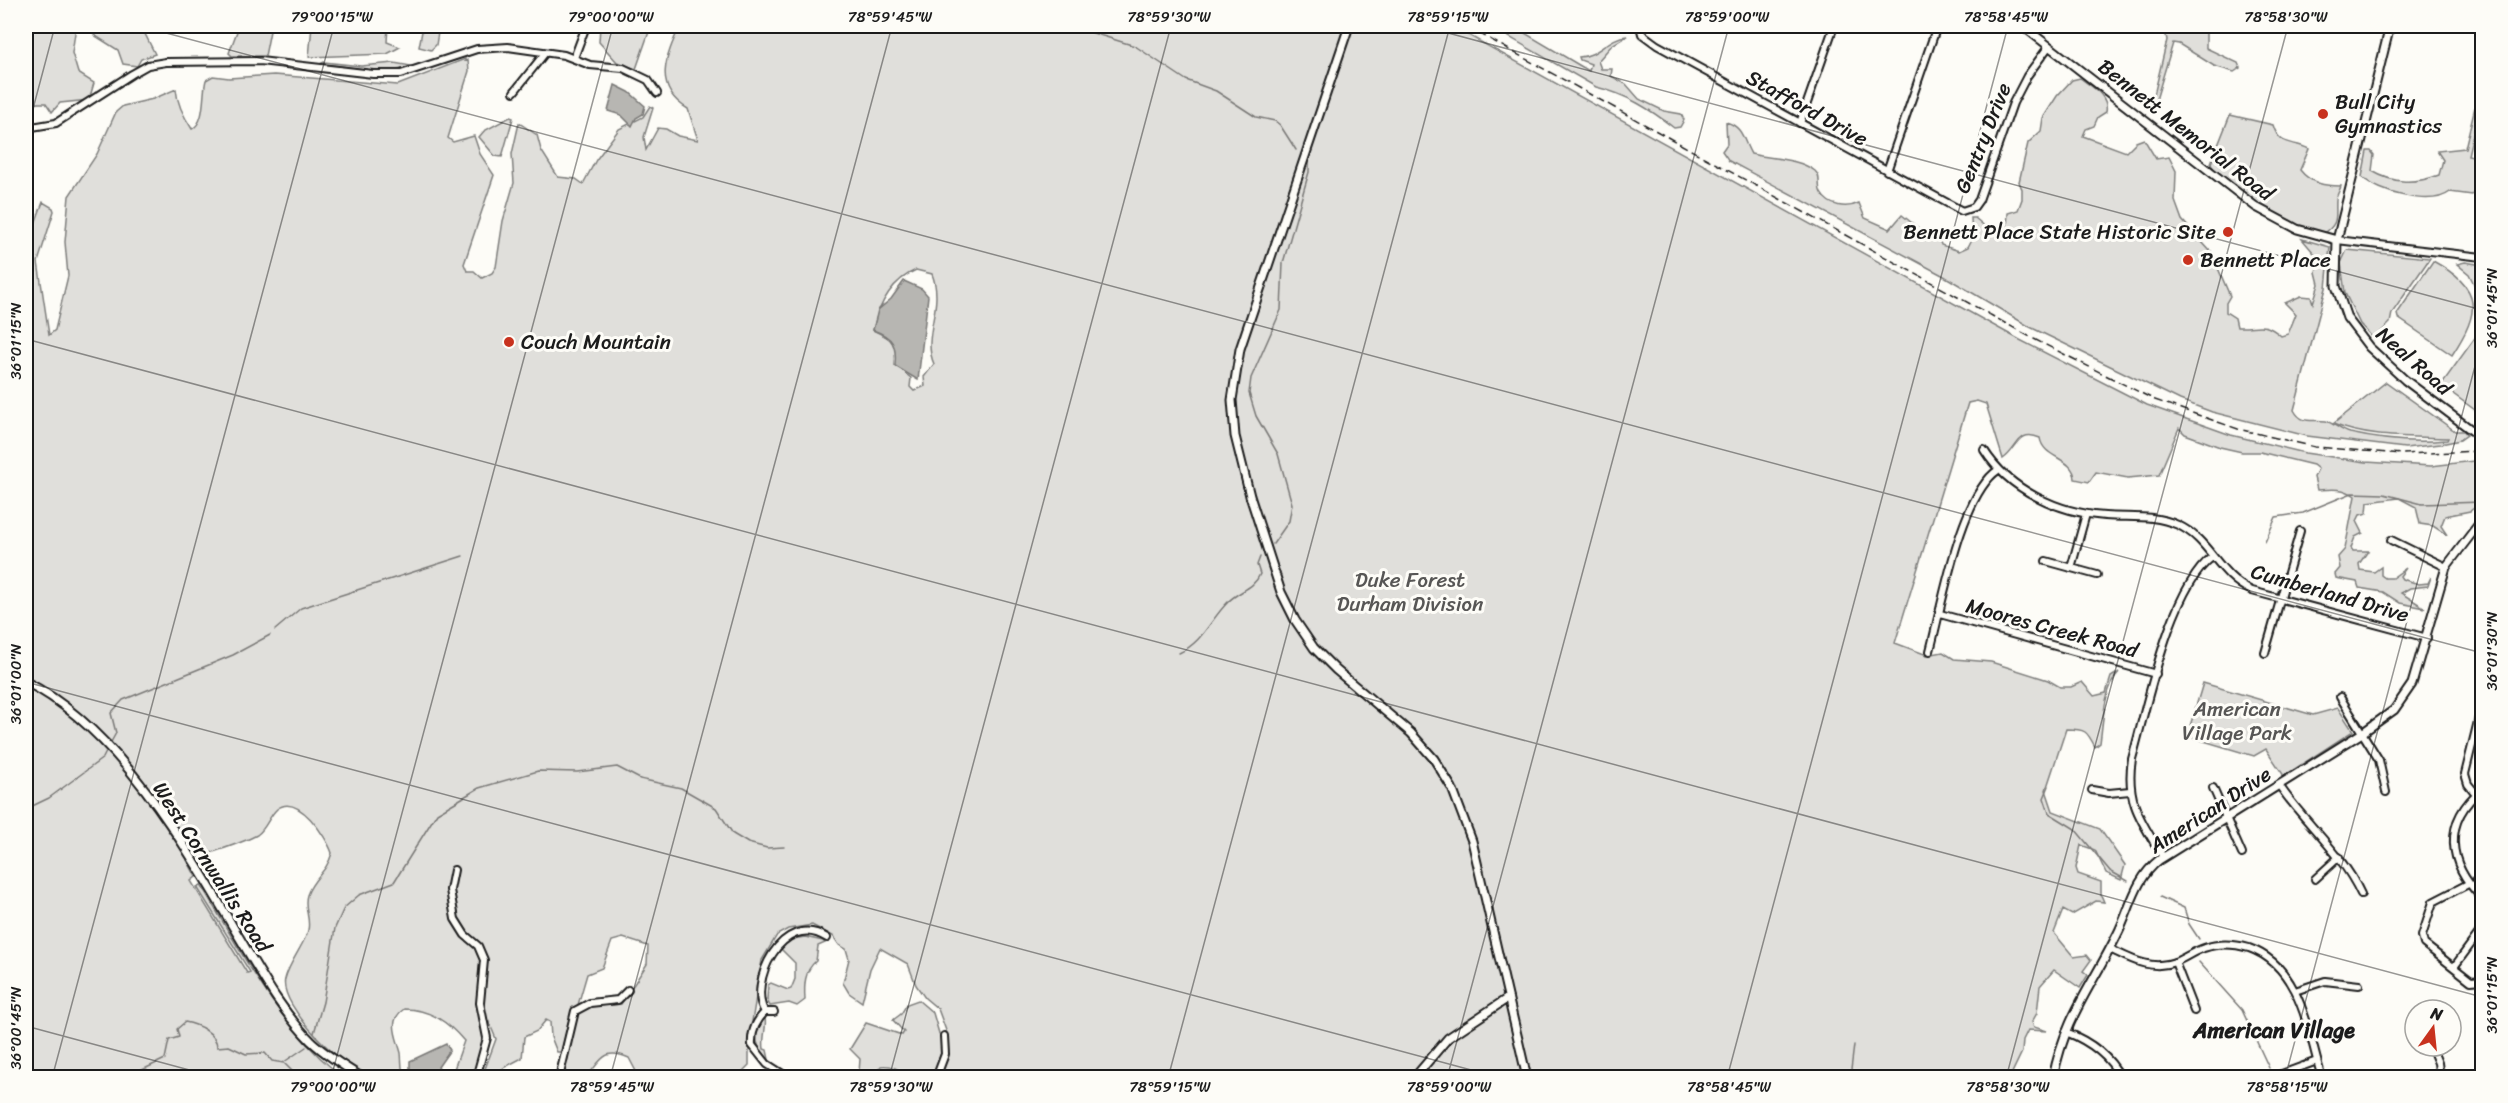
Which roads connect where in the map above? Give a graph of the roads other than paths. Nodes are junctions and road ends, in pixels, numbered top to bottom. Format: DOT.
graph roads {
  1 [pos="586,26"];
  2 [pos="1349,26"];
  3 [pos="1640,26"];
  4 [pos="1834,26"];
  5 [pos="1937,26"];
  6 [pos="2023,26"];
  7 [pos="2390,26"];
  8 [pos="2049,46"];
  9 [pos="545,53"];
  10 [pos="573,58"];
  11 [pos="514,92"];
  12 [pos="657,93"];
  13 [pos="1800,123"];
  14 [pos="26,128"];
  15 [pos="1887,171"];
  16 [pos="1966,211"];
  17 [pos="2337,240"];
  18 [pos="2482,257"];
  19 [pos="2480,435"];
  20 [pos="1984,450"];
  21 [pos="1998,470"];
  22 [pos="2086,514"];
  23 [pos="2482,520"];
  24 [pos="2300,531"];
  25 [pos="2391,540"];
  26 [pos="2212,557"];
  27 [pos="2046,561"];
  28 [pos="2446,567"];
  29 [pos="2071,568"];
  30 [pos="2097,576"];
  31 [pos="2280,600"];
  32 [pos="1940,614"];
  33 [pos="2427,638"];
  34 [pos="1930,651"];
  35 [pos="2265,653"];
  36 [pos="2156,674"];
  37 [pos="26,682"];
  38 [pos="2340,697"];
  39 [pos="2482,705"];
  40 [pos="2362,733"];
  41 [pos="2279,785"];
  42 [pos="2213,788"];
  43 [pos="2092,790"];
  44 [pos="2130,791"];
  45 [pos="2480,791"];
  46 [pos="2386,792"];
  47 [pos="2482,801"];
  48 [pos="2226,818"];
  49 [pos="2242,855"];
  50 [pos="2163,857"];
  51 [pos="2339,857"];
  52 [pos="454,870"];
  53 [pos="2315,879"];
  54 [pos="2468,884"];
  55 [pos="2361,894"];
  56 [pos="2482,898"];
  57 [pos="2482,929"];
  58 [pos="827,938"];
  59 [pos="2110,949"];
  60 [pos="2175,962"];
  61 [pos="2454,967"];
  62 [pos="2482,980"];
  63 [pos="2359,985"];
  64 [pos="628,990"];
  65 [pos="2295,991"];
  66 [pos="1508,998"];
  67 [pos="2194,1011"];
  68 [pos="765,1012"];
  69 [pos="774,1012"];
  70 [pos="2066,1032"];
  71 [pos="944,1036"];
  72 [pos="2436,1058"];
  73 [pos="2317,1061"];
  74 [pos="363,1077"];
  75 [pos="476,1077"];
  76 [pos="559,1077"];
  77 [pos="789,1077"];
  78 [pos="936,1077"];
  79 [pos="1414,1077"];
  80 [pos="1527,1077"];
  81 [pos="2054,1077"];
  82 [pos="2121,1077"];
  83 [pos="2271,1077"];
  84 [pos="2322,1077"];
  85 [pos="2440,1077"];
  1 -- 10 [label="street"];
  2 -- 66 [label="street"];
  3 -- 13 [label="street, Stafford Drive"];
  4 -- 13 [label="street"];
  5 -- 15 [label="street"];
  6 -- 8 [label="street, Bennett Memorial Road"];
  7 -- 17 [label="street, Neal Road"];
  8 -- 16 [label="street, Gentry Drive"];
  8 -- 17 [label="street, Bennett Memorial Road"];
  9 -- 10 [label="street"];
  9 -- 11 [label="street"];
  9 -- 14 [label="street"];
  10 -- 12 [label="street"];
  13 -- 15 [label="street, Stafford Drive"];
  15 -- 16 [label="street, Stafford Drive"];
  17 -- 18 [label="street, Bennett Memorial Road"];
  17 -- 19 [label="street, Neal Road"];
  20 -- 21 [label="street, Cumberland Drive"];
  21 -- 22 [label="street, Cumberland Drive"];
  21 -- 32 [label="street"];
  22 -- 26 [label="street, Cumberland Drive"];
  22 -- 29 [label="street"];
  23 -- 28 [label="street, American Drive"];
  24 -- 31 [label="street"];
  25 -- 28 [label="street"];
  26 -- 31 [label="street, Cumberland Drive"];
  26 -- 36 [label="street"];
  27 -- 29 [label="street"];
  28 -- 33 [label="street, American Drive"];
  29 -- 30 [label="street"];
  31 -- 33 [label="street, Cumberland Drive"];
  31 -- 35 [label="street"];
  32 -- 34 [label="street"];
  32 -- 36 [label="street, Moores Creek Road"];
  33 -- 40 [label="street, American Drive"];
  36 -- 44 [label="street"];
  37 -- 74 [label="street, West Cornwallis Road"];
  38 -- 40 [label="street"];
  39 -- 45 [label="street"];
  40 -- 41 [label="street, American Drive"];
  40 -- 46 [label="street"];
  41 -- 48 [label="street, American Drive"];
  41 -- 51 [label="street"];
  42 -- 48 [label="street"];
  43 -- 44 [label="street"];
  44 -- 50 [label="street"];
  45 -- 47 [label="street"];
  45 -- 54 [label="street"];
  48 -- 49 [label="street"];
  48 -- 50 [label="street, American Drive"];
  50 -- 59 [label="street, American Drive"];
  51 -- 53 [label="street"];
  51 -- 55 [label="street"];
  52 -- 75 [label="street"];
  54 -- 56 [label="street"];
  54 -- 61 [label="street"];
  57 -- 61 [label="street"];
  58 -- 68 [label="street"];
  59 -- 60 [label="street"];
  59 -- 70 [label="street, American Drive"];
  60 -- 65 [label="street"];
  60 -- 67 [label="street"];
  61 -- 62 [label="street"];
  63 -- 65 [label="street"];
  64 -- 76 [label="street"];
  65 -- 73 [label="street"];
  66 -- 79 [label="street"];
  66 -- 80 [label="street"];
  68 -- 69 [label="street"];
  68 -- 77 [label="street"];
  70 -- 81 [label="street, American Drive"];
  70 -- 82 [label="street"];
  71 -- 78 [label="street"];
  72 -- 85 [label="street"];
  73 -- 83 [label="street"];
  73 -- 84 [label="street"];
}
